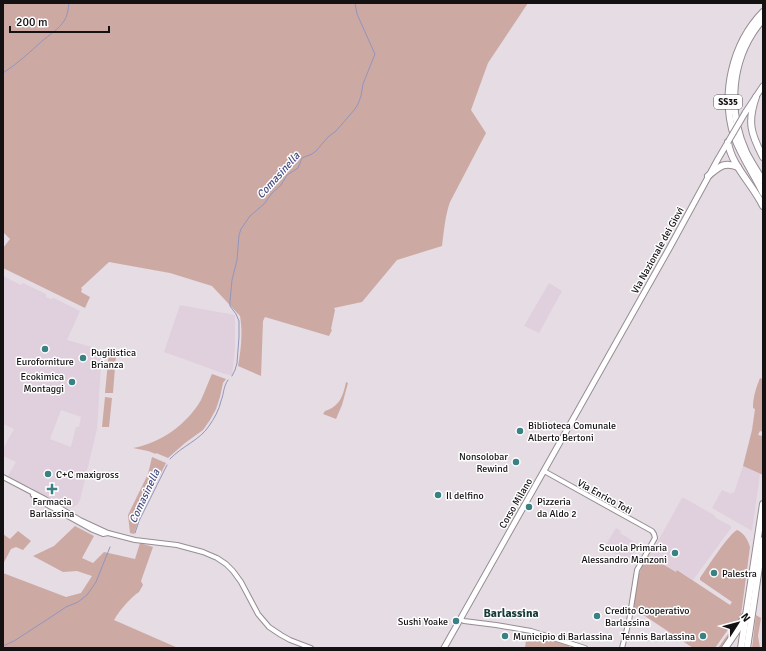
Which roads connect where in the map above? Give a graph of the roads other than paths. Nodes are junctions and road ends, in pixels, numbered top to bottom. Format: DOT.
graph roads {
  1 [pos="763,12"];
  2 [pos="763,19"];
  3 [pos="763,86"];
  4 [pos="756,97"];
  5 [pos="728,142"];
  6 [pos="763,157"];
  7 [pos="738,167"];
  8 [pos="708,176"];
  9 [pos="763,181"];
  10 [pos="763,194"];
  11 [pos="763,206"];
  12 [pos="602,368"];
  13 [pos="544,470"];
  14 [pos="3,477"];
  15 [pos="26,490"];
  16 [pos="44,503"];
  17 [pos="763,504"];
  18 [pos="72,515"];
  19 [pos="93,530"];
  20 [pos="108,533"];
  21 [pos="763,540"];
  22 [pos="748,604"];
  23 [pos="752,616"];
  24 [pos="460,619"];
  25 [pos="311,648"];
  26 [pos="444,648"];
  27 [pos="585,648"];
  28 [pos="622,648"];
  29 [pos="725,648"];
  30 [pos="741,648"];
  31 [pos="747,648"];
  32 [pos="750,648"];
  1 -- 10 [label="highway, SS35"];
  2 -- 9 [label="highway, SS35"];
  3 -- 4 [label="main road"];
  4 -- 5 [label="main road, Via Nazionale dei Giovi, bridge"];
  4 -- 6 [label="highway, SS35"];
  5 -- 7 [label="highway"];
  5 -- 8 [label="main road, Via Nazionale dei Giovi"];
  7 -- 8 [label="highway"];
  7 -- 11 [label="highway"];
  8 -- 12 [label="main road, Via Nazionale dei Giovi"];
  12 -- 13 [label="main road, Corso Milano"];
  13 -- 24 [label="main road, Corso Milano"];
  13 -- 28 [label="street, Via Enrico Toti"];
  14 -- 15 [label="street"];
  15 -- 16 [label="street"];
  15 -- 18 [label="street"];
  16 -- 18 [label="street"];
  16 -- 19 [label="street"];
  17 -- 22 [label="highway"];
  18 -- 19 [label="street"];
  18 -- 20 [label="street"];
  19 -- 20 [label="street"];
  20 -- 25 [label="street"];
  21 -- 23 [label="highway"];
  22 -- 29 [label="highway"];
  22 -- 30 [label="highway"];
  23 -- 31 [label="highway"];
  23 -- 32 [label="highway"];
  24 -- 26 [label="main road, Corso Milano"];
  24 -- 27 [label="street"];
}
